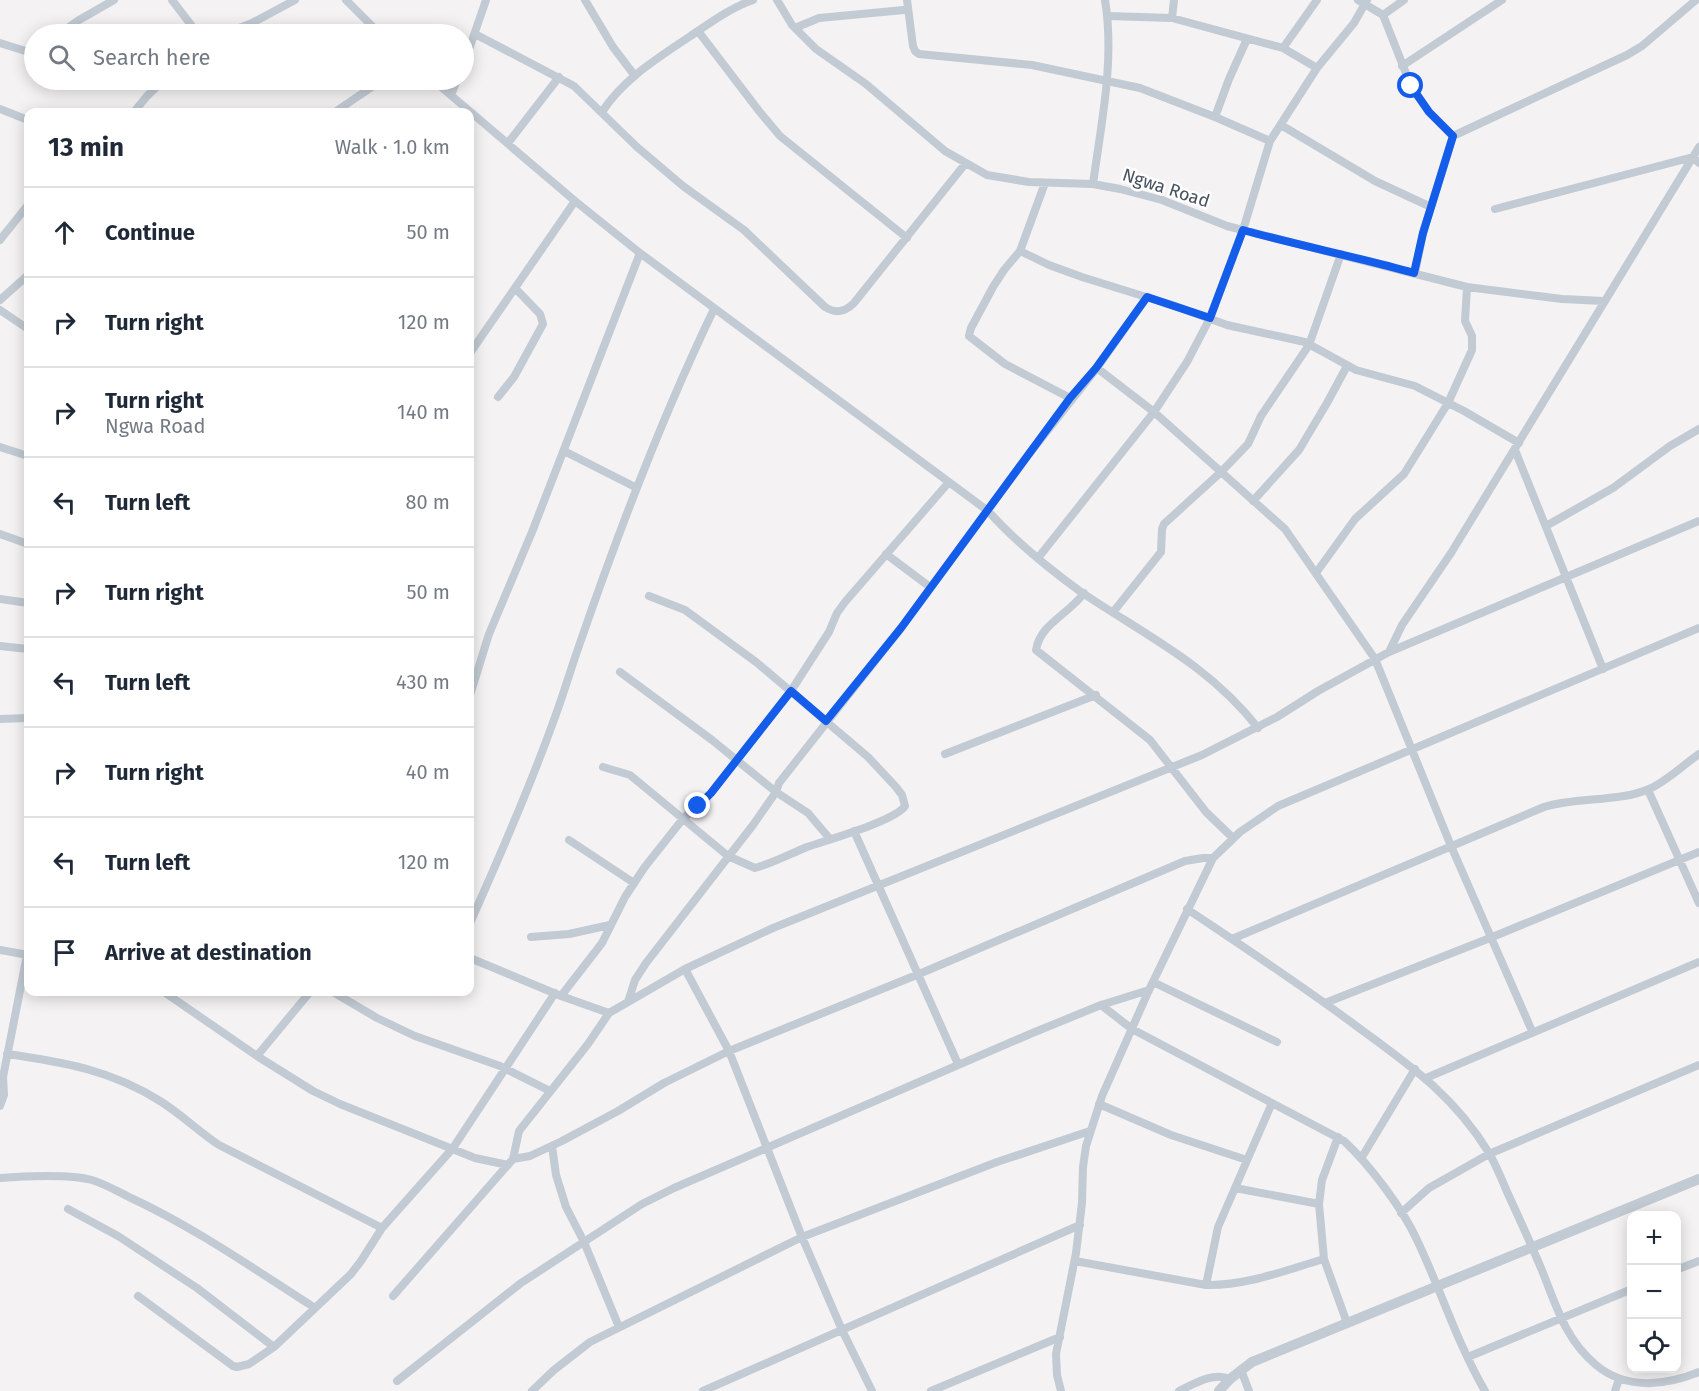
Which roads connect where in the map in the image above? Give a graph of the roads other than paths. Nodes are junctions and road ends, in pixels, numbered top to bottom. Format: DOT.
graph roads {
  1 [pos="114,0"];
  2 [pos="172,0"];
  3 [pos="294,0"];
  4 [pos="346,0"];
  5 [pos="585,0"];
  6 [pos="753,0"];
  7 [pos="777,0"];
  8 [pos="1105,0"];
  9 [pos="1174,0"];
  10 [pos="1317,0"];
  11 [pos="1404,0"];
  12 [pos="1502,0"];
  13 [pos="1696,0"];
  14 [pos="483,2"];
  15 [pos="1363,2"];
  16 [pos="908,4"];
  17 [pos="1383,15"];
  18 [pos="1108,16"];
  19 [pos="1172,18"];
  20 [pos="73,24"];
  21 [pos="190,24"];
  22 [pos="249,24"];
  23 [pos="370,24"];
  24 [pos="795,28"];
  25 [pos="698,31"];
  26 [pos="475,34"];
  27 [pos="1247,39"];
  28 [pos="0,43"];
  29 [pos="1283,48"];
  30 [pos="24,50"];
  31 [pos="1402,66"];
  32 [pos="1317,68"];
  33 [pos="635,76"];
  34 [pos="559,77"];
  35 [pos="1107,81"];
  36 [pos="153,90"];
  37 [pos="367,90"];
  38 [pos="445,90"];
  39 [pos="453,90"];
  40 [pos="451,95"];
  41 [pos="137,108"];
  42 [pos="340,108"];
  43 [pos="461,108"];
  44 [pos="0,109"];
  45 [pos="602,112"];
  46 [pos="1215,117"];
  47 [pos="24,118"];
  48 [pos="474,118"];
  49 [pos="1281,125"];
  50 [pos="1453,136"];
  51 [pos="1270,141"];
  52 [pos="508,143"];
  53 [pos="1699,147"];
  54 [pos="1696,160"];
  55 [pos="965,164"];
  56 [pos="1045,183"];
  57 [pos="1093,184"];
  58 [pos="575,201"];
  59 [pos="1431,207"];
  60 [pos="1495,209"];
  61 [pos="24,210"];
  62 [pos="1243,230"];
  63 [pos="907,238"];
  64 [pos="0,240"];
  65 [pos="1020,251"];
  66 [pos="639,253"];
  67 [pos="1341,254"];
  68 [pos="1414,273"];
  69 [pos="24,279"];
  70 [pos="1467,287"];
  71 [pos="514,288"];
  72 [pos="1147,297"];
  73 [pos="0,300"];
  74 [pos="1603,301"];
  75 [pos="714,309"];
  76 [pos="0,310"];
  77 [pos="1210,318"];
  78 [pos="24,326"];
  79 [pos="1309,345"];
  80 [pos="474,347"];
  81 [pos="1347,366"];
  82 [pos="1096,368"];
  83 [pos="498,397"];
  84 [pos="1070,398"];
  85 [pos="1448,402"];
  86 [pos="1154,412"];
  87 [pos="1699,429"];
  88 [pos="1517,446"];
  89 [pos="0,447"];
  90 [pos="564,451"];
  91 [pos="24,455"];
  92 [pos="1221,472"];
  93 [pos="949,482"];
  94 [pos="637,488"];
  95 [pos="1253,501"];
  96 [pos="988,511"];
  97 [pos="1699,521"];
  98 [pos="1546,526"];
  99 [pos="0,534"];
  100 [pos="24,543"];
  101 [pos="886,554"];
  102 [pos="1038,558"];
  103 [pos="1316,573"];
  104 [pos="1566,576"];
  105 [pos="930,587"];
  106 [pos="1084,593"];
  107 [pos="649,596"];
  108 [pos="0,599"];
  109 [pos="24,602"];
  110 [pos="1114,611"];
  111 [pos="1699,628"];
  112 [pos="0,646"];
  113 [pos="24,649"];
  114 [pos="1389,652"];
  115 [pos="1375,659"];
  116 [pos="1603,669"];
  117 [pos="620,672"];
  118 [pos="474,682"];
  119 [pos="791,691"];
  120 [pos="1095,695"];
  121 [pos="24,718"];
  122 [pos="0,719"];
  123 [pos="826,721"];
  124 [pos="1258,728"];
  125 [pos="1412,749"];
  126 [pos="945,754"];
  127 [pos="1699,754"];
  128 [pos="737,760"];
  129 [pos="603,767"];
  130 [pos="1172,768"];
  131 [pos="1648,790"];
  132 [pos="776,792"];
  133 [pos="682,820"];
  134 [pos="854,831"];
  135 [pos="1233,838"];
  136 [pos="830,839"];
  137 [pos="569,840"];
  138 [pos="1451,846"];
  139 [pos="1699,852"];
  140 [pos="728,856"];
  141 [pos="1213,858"];
  142 [pos="1680,860"];
  143 [pos="634,884"];
  144 [pos="878,886"];
  145 [pos="1699,903"];
  146 [pos="1187,909"];
  147 [pos="474,914"];
  148 [pos="610,925"];
  149 [pos="531,937"];
  150 [pos="1490,938"];
  151 [pos="1232,939"];
  152 [pos="0,950"];
  153 [pos="24,954"];
  154 [pos="474,960"];
  155 [pos="1699,962"];
  156 [pos="685,969"];
  157 [pos="24,974"];
  158 [pos="919,974"];
  159 [pos="1151,986"];
  160 [pos="558,994"];
  161 [pos="170,996"];
  162 [pos="307,996"];
  163 [pos="340,996"];
  164 [pos="628,1002"];
  165 [pos="1325,1003"];
  166 [pos="1101,1005"];
  167 [pos="609,1013"];
  168 [pos="1132,1029"];
  169 [pos="1532,1031"];
  170 [pos="1277,1042"];
  171 [pos="729,1051"];
  172 [pos="7,1054"];
  173 [pos="257,1056"];
  174 [pos="958,1064"];
  175 [pos="1699,1065"];
  176 [pos="506,1069"];
  177 [pos="1414,1069"];
  178 [pos="1426,1078"];
  179 [pos="550,1091"];
  180 [pos="1272,1103"];
  181 [pos="1099,1104"];
  182 [pos="0,1106"];
  183 [pos="1090,1131"];
  184 [pos="1338,1137"];
  185 [pos="552,1146"];
  186 [pos="767,1146"];
  187 [pos="453,1148"];
  188 [pos="1489,1154"];
  189 [pos="1362,1157"];
  190 [pos="1247,1160"];
  191 [pos="511,1162"];
  192 [pos="0,1179"];
  193 [pos="1699,1179"];
  194 [pos="1235,1188"];
  195 [pos="1319,1204"];
  196 [pos="68,1209"];
  197 [pos="1401,1213"];
  198 [pos="1080,1225"];
  199 [pos="382,1228"];
  200 [pos="802,1237"];
  201 [pos="584,1242"];
  202 [pos="1532,1246"];
  203 [pos="1324,1259"];
  204 [pos="1075,1261"];
  205 [pos="1699,1261"];
  206 [pos="1681,1268"];
  207 [pos="1206,1285"];
  208 [pos="1437,1286"];
  209 [pos="1627,1291"];
  210 [pos="138,1296"];
  211 [pos="393,1296"];
  212 [pos="315,1308"];
  213 [pos="1561,1318"];
  214 [pos="1347,1323"];
  215 [pos="619,1327"];
  216 [pos="842,1330"];
  217 [pos="1060,1337"];
  218 [pos="274,1347"];
  219 [pos="1468,1357"];
  220 [pos="1240,1370"];
  221 [pos="1699,1372"];
  222 [pos="1230,1379"];
  223 [pos="1619,1379"];
  224 [pos="397,1381"];
  225 [pos="532,1391"];
  226 [pos="703,1391"];
  227 [pos="872,1391"];
  228 [pos="931,1391"];
  229 [pos="1061,1391"];
  230 [pos="1179,1391"];
  231 [pos="1219,1391"];
  232 [pos="1249,1391"];
  233 [pos="1485,1391"];
  234 [pos="1615,1391"];
  1 -- 20 [label="street"];
  2 -- 21 [label="street"];
  3 -- 22 [label="street"];
  4 -- 23 [label="street"];
  5 -- 33 [label="street"];
  6 -- 25 [label="street"];
  7 -- 24 [label="street, Ngwa Road"];
  8 -- 18 [label="street"];
  9 -- 19 [label="street"];
  10 -- 29 [label="street"];
  11 -- 17 [label="street"];
  12 -- 31 [label="street"];
  13 -- 50 [label="street"];
  14 -- 26 [label="street"];
  15 -- 17 [label="street"];
  15 -- 32 [label="street"];
  16 -- 24 [label="street"];
  16 -- 35 [label="street"];
  17 -- 31 [label="street"];
  18 -- 19 [label="street"];
  18 -- 35 [label="street"];
  19 -- 27 [label="street"];
  24 -- 55 [label="street, Ngwa Road"];
  25 -- 33 [label="street"];
  25 -- 63 [label="street"];
  26 -- 34 [label="street"];
  27 -- 29 [label="street"];
  27 -- 46 [label="street"];
  28 -- 30 [label="street"];
  29 -- 32 [label="street"];
  31 -- 50 [label="street"];
  32 -- 49 [label="street"];
  33 -- 45 [label="street"];
  34 -- 45 [label="street"];
  34 -- 52 [label="street"];
  35 -- 46 [label="street"];
  35 -- 57 [label="street"];
  36 -- 41 [label="street"];
  37 -- 42 [label="street"];
  38 -- 40 [label="street"];
  39 -- 40 [label="street"];
  40 -- 43 [label="street"];
  44 -- 47 [label="street"];
  45 -- 63 [label="street"];
  46 -- 51 [label="street"];
  48 -- 52 [label="street"];
  49 -- 51 [label="street"];
  49 -- 59 [label="street"];
  50 -- 59 [label="street"];
  51 -- 62 [label="street"];
  52 -- 58 [label="street"];
  53 -- 54 [label="street"];
  54 -- 60 [label="street"];
  54 -- 74 [label="street"];
  55 -- 56 [label="street, Ngwa Road"];
  55 -- 63 [label="street"];
  56 -- 57 [label="street, Ngwa Road"];
  56 -- 65 [label="street"];
  57 -- 62 [label="street, Ngwa Road"];
  58 -- 66 [label="street"];
  58 -- 71 [label="street"];
  59 -- 68 [label="street"];
  61 -- 64 [label="street"];
  62 -- 67 [label="street, Ngwa Road"];
  62 -- 77 [label="street"];
  65 -- 72 [label="street"];
  65 -- 84 [label="street"];
  66 -- 75 [label="street"];
  66 -- 90 [label="street"];
  67 -- 68 [label="street, Ngwa Road"];
  67 -- 79 [label="street"];
  68 -- 70 [label="street, Ngwa Road"];
  69 -- 73 [label="street"];
  70 -- 74 [label="street, Ngwa Road"];
  70 -- 85 [label="street"];
  71 -- 80 [label="street"];
  71 -- 83 [label="street"];
  72 -- 77 [label="street"];
  72 -- 82 [label="street"];
  74 -- 88 [label="street"];
  75 -- 93 [label="street"];
  75 -- 94 [label="street"];
  76 -- 78 [label="street"];
  77 -- 79 [label="street"];
  77 -- 86 [label="street"];
  79 -- 81 [label="street"];
  79 -- 92 [label="street"];
  81 -- 85 [label="street"];
  81 -- 95 [label="street"];
  82 -- 84 [label="street"];
  82 -- 86 [label="street"];
  84 -- 96 [label="street"];
  85 -- 88 [label="street"];
  85 -- 103 [label="street"];
  86 -- 92 [label="street"];
  86 -- 102 [label="street"];
  87 -- 98 [label="street"];
  88 -- 98 [label="street"];
  88 -- 114 [label="street"];
  89 -- 91 [label="street"];
  90 -- 94 [label="street"];
  90 -- 118 [label="street"];
  92 -- 95 [label="street"];
  92 -- 110 [label="street"];
  93 -- 96 [label="street"];
  93 -- 101 [label="street"];
  94 -- 147 [label="street"];
  95 -- 103 [label="street"];
  96 -- 102 [label="street"];
  96 -- 105 [label="street"];
  97 -- 104 [label="street"];
  98 -- 104 [label="street"];
  99 -- 100 [label="street"];
  101 -- 105 [label="street"];
  101 -- 119 [label="street"];
  102 -- 106 [label="street"];
  103 -- 115 [label="street"];
  104 -- 114 [label="street"];
  104 -- 116 [label="street"];
  105 -- 123 [label="street"];
  106 -- 110 [label="street"];
  106 -- 120 [label="street"];
  107 -- 119 [label="street"];
  108 -- 109 [label="street"];
  110 -- 124 [label="street"];
  111 -- 116 [label="street"];
  112 -- 113 [label="street"];
  114 -- 115 [label="street"];
  115 -- 124 [label="street"];
  115 -- 125 [label="street"];
  116 -- 125 [label="street"];
  117 -- 128 [label="street"];
  119 -- 123 [label="street"];
  119 -- 128 [label="street"];
  120 -- 126 [label="street"];
  120 -- 130 [label="street"];
  121 -- 122 [label="street"];
  123 -- 132 [label="street"];
  123 -- 134 [label="street"];
  124 -- 130 [label="street"];
  125 -- 135 [label="street"];
  125 -- 138 [label="street"];
  127 -- 131 [label="street"];
  128 -- 132 [label="street"];
  128 -- 133 [label="street"];
  129 -- 133 [label="street"];
  130 -- 135 [label="street"];
  130 -- 144 [label="street"];
  131 -- 138 [label="street"];
  131 -- 142 [label="street"];
  132 -- 136 [label="street"];
  132 -- 140 [label="street"];
  133 -- 140 [label="street"];
  133 -- 143 [label="street"];
  134 -- 136 [label="street"];
  134 -- 144 [label="street"];
  135 -- 141 [label="street"];
  136 -- 140 [label="street"];
  137 -- 143 [label="street"];
  138 -- 150 [label="street"];
  138 -- 151 [label="street"];
  139 -- 142 [label="street"];
  140 -- 164 [label="street"];
  141 -- 146 [label="street"];
  141 -- 158 [label="street"];
  142 -- 145 [label="street"];
  142 -- 150 [label="street"];
  143 -- 148 [label="street"];
  144 -- 156 [label="street"];
  144 -- 158 [label="street"];
  146 -- 151 [label="street"];
  146 -- 159 [label="street"];
  148 -- 149 [label="street"];
  148 -- 160 [label="street"];
  150 -- 165 [label="street"];
  150 -- 169 [label="street"];
  151 -- 165 [label="street"];
  152 -- 153 [label="street"];
  154 -- 160 [label="street"];
  155 -- 169 [label="street"];
  156 -- 164 [label="street"];
  156 -- 171 [label="street"];
  157 -- 172 [label="street"];
  158 -- 171 [label="street"];
  158 -- 174 [label="street"];
  159 -- 166 [label="street"];
  159 -- 168 [label="street"];
  159 -- 170 [label="street"];
  160 -- 167 [label="street"];
  160 -- 176 [label="street"];
  161 -- 173 [label="street"];
  162 -- 173 [label="street"];
  163 -- 176 [label="street"];
  164 -- 167 [label="street"];
  165 -- 177 [label="street"];
  166 -- 168 [label="street"];
  166 -- 174 [label="street"];
  167 -- 179 [label="street"];
  168 -- 180 [label="street"];
  168 -- 181 [label="street"];
  169 -- 178 [label="street"];
  171 -- 185 [label="street"];
  171 -- 186 [label="street"];
  172 -- 182 [label="street"];
  172 -- 199 [label="street"];
  173 -- 187 [label="street"];
  174 -- 186 [label="street"];
  175 -- 188 [label="street"];
  176 -- 179 [label="street"];
  176 -- 187 [label="street"];
  177 -- 178 [label="street"];
  177 -- 189 [label="street"];
  178 -- 188 [label="street"];
  179 -- 191 [label="street"];
  180 -- 184 [label="street"];
  180 -- 190 [label="street"];
  181 -- 183 [label="street"];
  181 -- 190 [label="street"];
  183 -- 198 [label="street"];
  183 -- 200 [label="street"];
  184 -- 189 [label="street"];
  184 -- 195 [label="street"];
  185 -- 191 [label="street"];
  185 -- 201 [label="street"];
  186 -- 200 [label="street"];
  186 -- 201 [label="street"];
  187 -- 191 [label="street"];
  187 -- 199 [label="street"];
  188 -- 197 [label="street"];
  188 -- 202 [label="street"];
  189 -- 197 [label="street"];
  190 -- 194 [label="street"];
  191 -- 211 [label="street"];
  192 -- 212 [label="street"];
  193 -- 202 [label="street"];
  194 -- 195 [label="street"];
  194 -- 207 [label="street"];
  195 -- 203 [label="street"];
  196 -- 218 [label="street"];
  197 -- 208 [label="street"];
  198 -- 204 [label="street"];
  198 -- 216 [label="street"];
  199 -- 212 [label="street"];
  200 -- 215 [label="street"];
  200 -- 216 [label="street"];
  201 -- 215 [label="street"];
  201 -- 224 [label="street"];
  202 -- 208 [label="street"];
  202 -- 213 [label="street"];
  203 -- 207 [label="street"];
  203 -- 214 [label="street"];
  204 -- 207 [label="street"];
  204 -- 217 [label="street"];
  205 -- 206 [label="street"];
  208 -- 214 [label="street"];
  208 -- 219 [label="street"];
  209 -- 213 [label="street"];
  210 -- 218 [label="street"];
  212 -- 218 [label="street"];
  213 -- 219 [label="street"];
  213 -- 223 [label="street"];
  214 -- 220 [label="street"];
  215 -- 225 [label="street"];
  216 -- 226 [label="street"];
  216 -- 227 [label="street"];
  217 -- 228 [label="street"];
  217 -- 229 [label="street"];
  219 -- 233 [label="street"];
  220 -- 222 [label="street"];
  220 -- 232 [label="street"];
  221 -- 223 [label="street"];
  222 -- 230 [label="street"];
  222 -- 231 [label="street"];
  223 -- 234 [label="street"];
}
